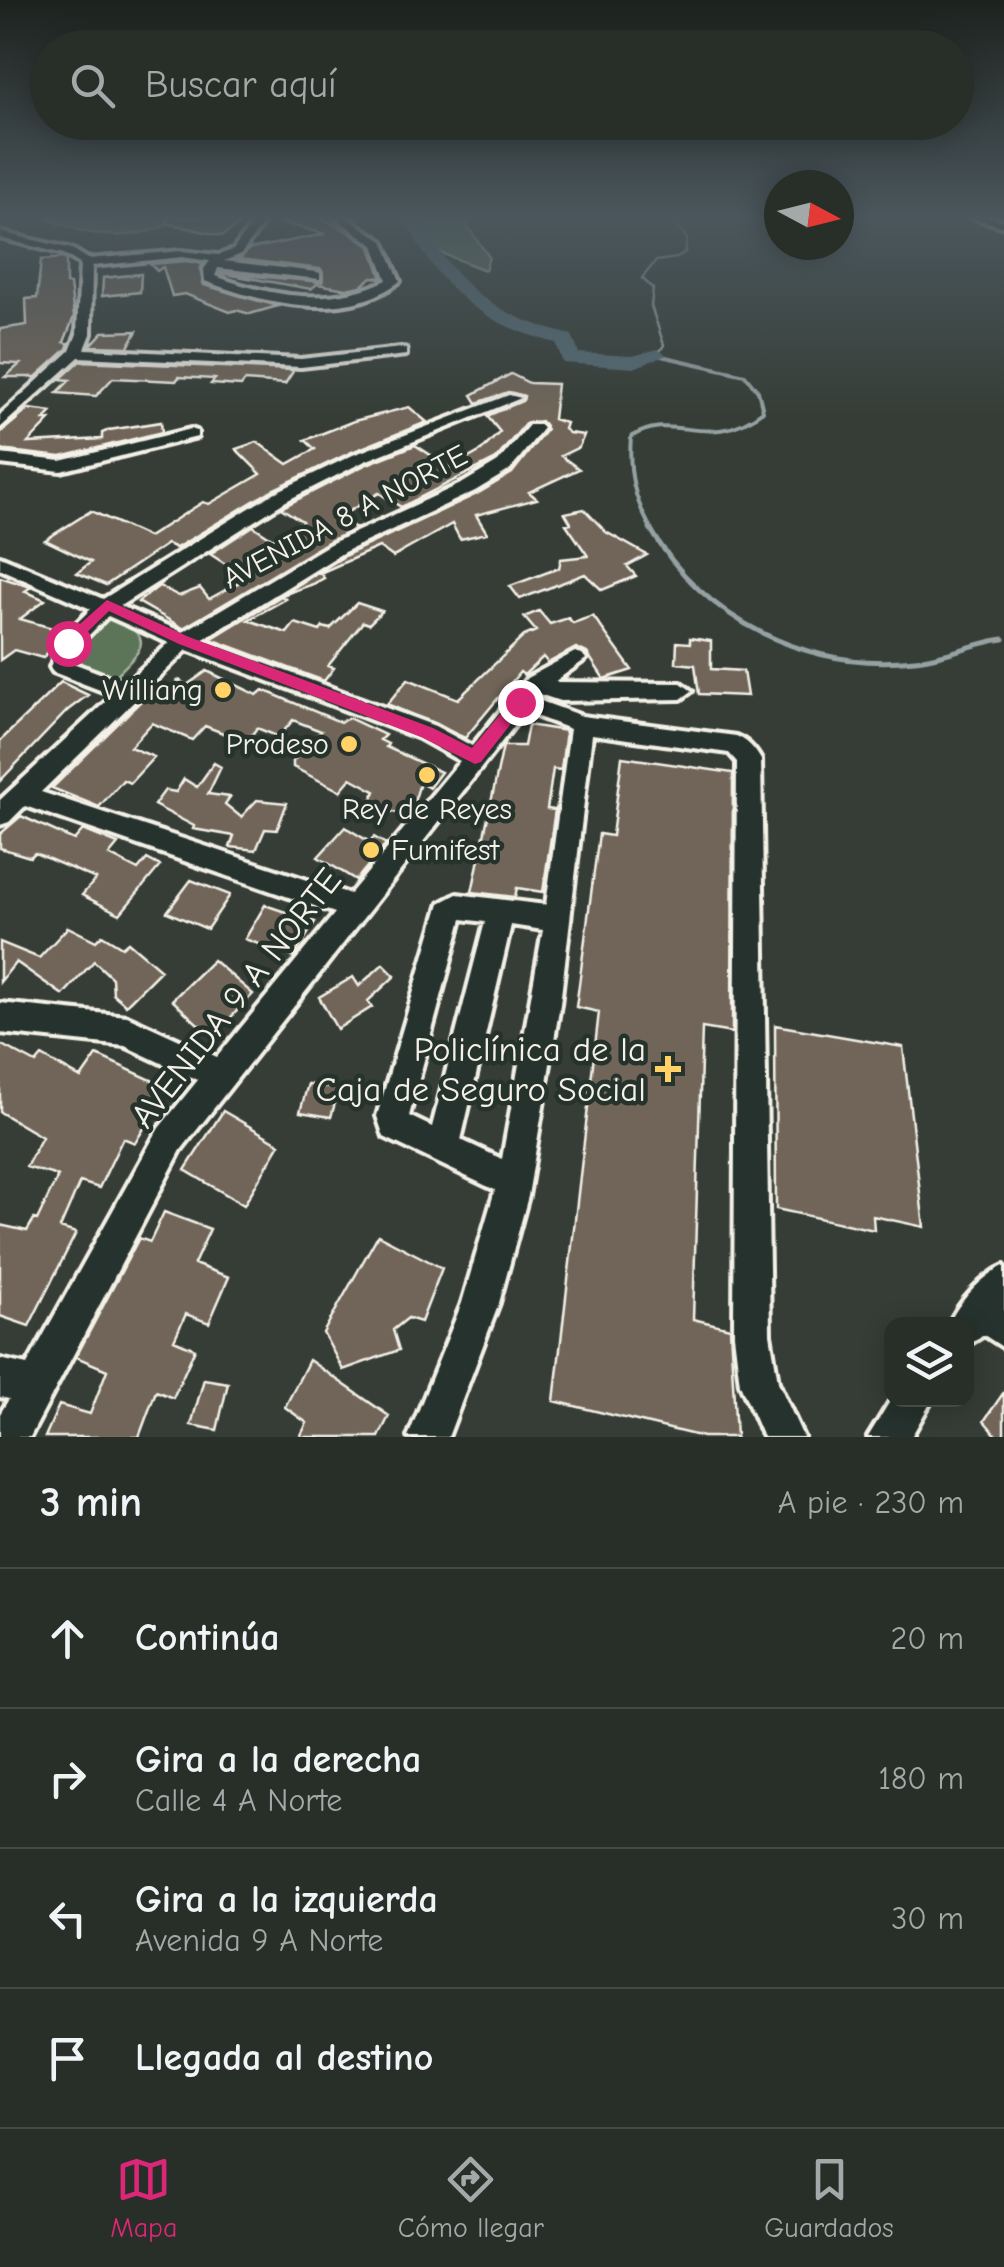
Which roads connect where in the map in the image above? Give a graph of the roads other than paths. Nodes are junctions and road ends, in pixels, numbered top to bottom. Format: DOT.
graph roads {
  1 [pos="85,284"];
  2 [pos="224,284"];
  3 [pos="385,284"];
  4 [pos="401,352"];
  5 [pos="76,353"];
  6 [pos="514,398"];
  7 [pos="0,422"];
  8 [pos="535,428"];
  9 [pos="191,434"];
  10 [pos="0,460"];
  11 [pos="0,562"];
  12 [pos="107,605"];
  13 [pos="184,641"];
  14 [pos="575,660"];
  15 [pos="681,691"];
  16 [pos="129,693"];
  17 [pos="527,693"];
  18 [pos="581,724"];
  19 [pos="475,758"];
  20 [pos="21,795"];
  21 [pos="0,816"];
  22 [pos="352,907"];
  23 [pos="501,912"];
  24 [pos="556,919"];
  25 [pos="0,1018"];
  26 [pos="221,1074"];
  27 [pos="442,1147"];
  28 [pos="513,1181"];
  29 [pos="0,1378"];
  30 [pos="38,1386"];
  31 [pos="907,1407"];
  32 [pos="9,1437"];
  33 [pos="428,1437"];
  34 [pos="783,1437"];
  35 [pos="888,1437"];
  1 -- 5 [label="street"];
  2 -- 3 [label="street"];
  4 -- 5 [label="street"];
  5 -- 7 [label="street"];
  6 -- 12 [label="street"];
  8 -- 13 [label="street, AVENIDA 8 A NORTE"];
  9 -- 10 [label="street"];
  11 -- 12 [label="street"];
  12 -- 13 [label="street"];
  12 -- 16 [label="street"];
  13 -- 16 [label="street, AVENIDA 8 A NORTE"];
  13 -- 19 [label="street"];
  14 -- 17 [label="street"];
  15 -- 17 [label="street"];
  16 -- 20 [label="street, AVENIDA 8 A NORTE"];
  17 -- 18 [label="street"];
  17 -- 19 [label="street, AVENIDA 9 A NORTE"];
  18 -- 24 [label="street"];
  18 -- 34 [label="street"];
  19 -- 22 [label="street, AVENIDA 9 A NORTE"];
  20 -- 21 [label="street, AVENIDA 8 A NORTE"];
  20 -- 22 [label="street"];
  22 -- 26 [label="street, AVENIDA 9 A NORTE"];
  23 -- 24 [label="street"];
  23 -- 27 [label="street"];
  23 -- 27 [label="street"];
  24 -- 28 [label="street"];
  25 -- 26 [label="street"];
  26 -- 30 [label="street, AVENIDA 9 A NORTE"];
  27 -- 28 [label="street"];
  28 -- 33 [label="street"];
  29 -- 30 [label="street"];
  30 -- 32 [label="street, AVENIDA 9 A NORTE"];
  31 -- 35 [label="street"];
}
